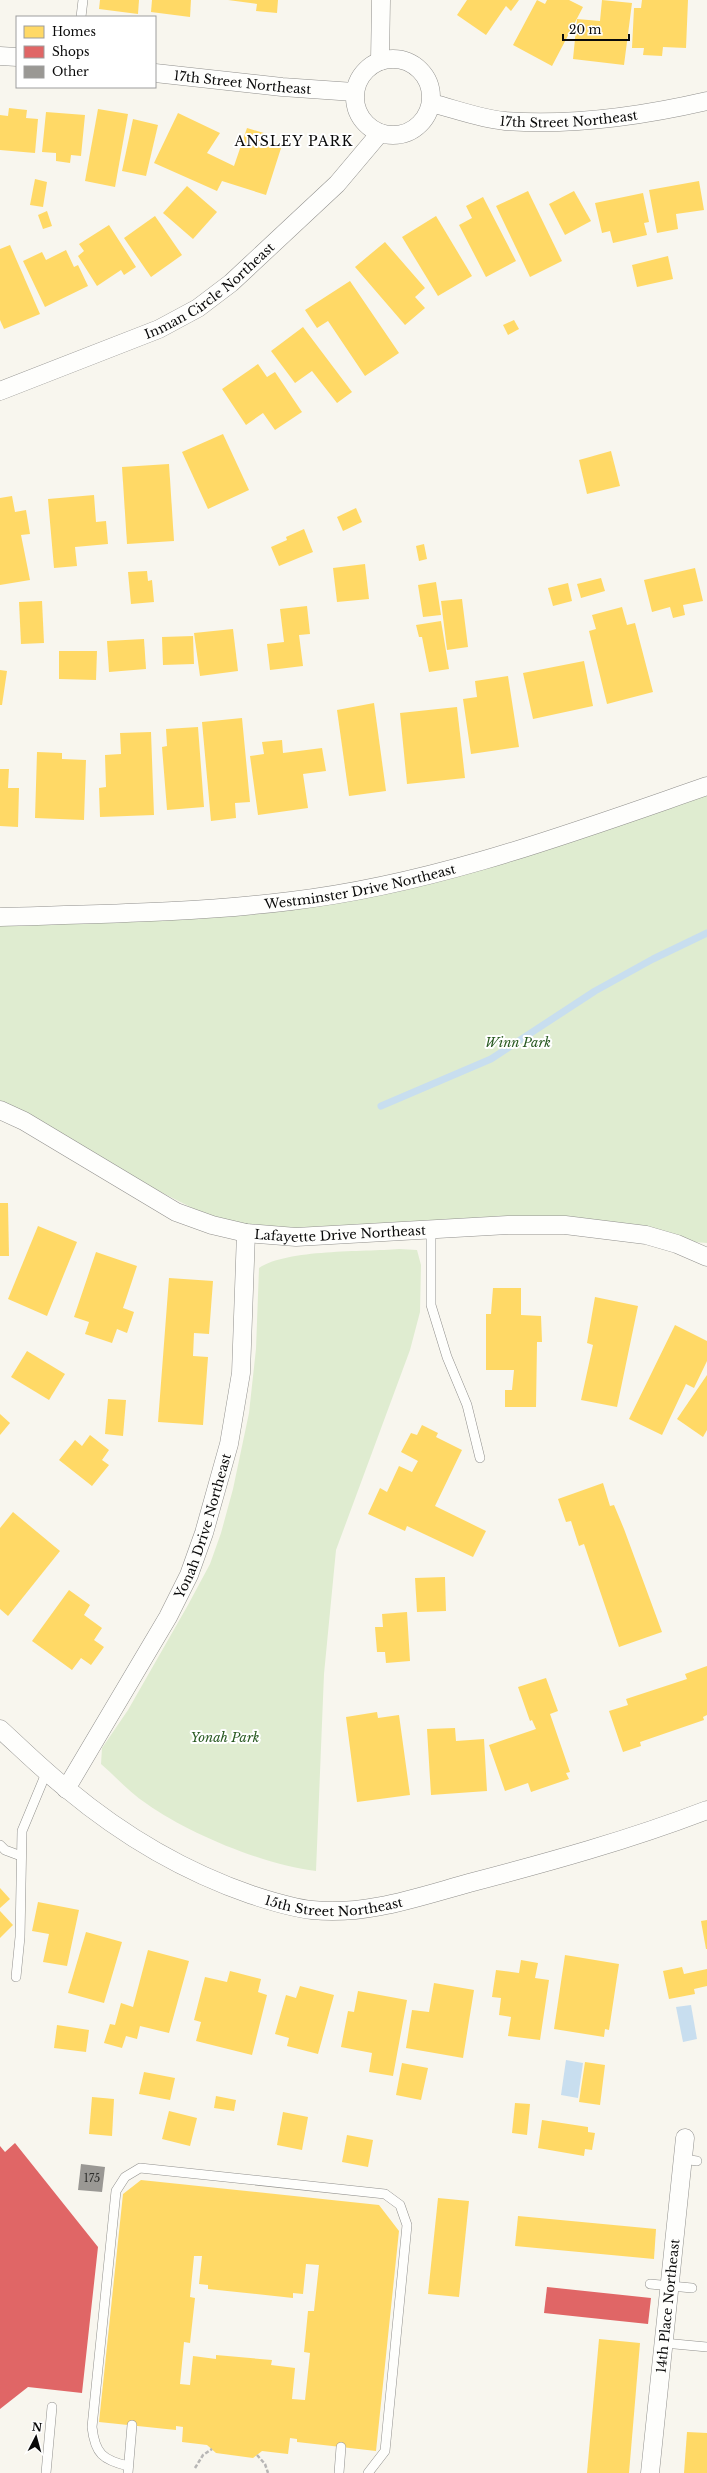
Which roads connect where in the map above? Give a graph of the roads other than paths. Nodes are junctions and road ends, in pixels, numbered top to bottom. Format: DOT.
graph roads {
  1 [pos="83,0"];
  2 [pos="381,0"];
  3 [pos="82,16"];
  4 [pos="0,56"];
  5 [pos="16,58"];
  6 [pos="380,60"];
  7 [pos="156,73"];
  8 [pos="354,92"];
  9 [pos="707,101"];
  10 [pos="431,103"];
  11 [pos="380,133"];
  12 [pos="0,390"];
  13 [pos="707,786"];
  14 [pos="0,917"];
  15 [pos="0,1110"];
  16 [pos="431,1229"];
  17 [pos="246,1233"];
  18 [pos="707,1257"];
  19 [pos="480,1458"];
  20 [pos="0,1729"];
  21 [pos="47,1771"];
  22 [pos="66,1789"];
  23 [pos="707,1810"];
  24 [pos="0,1845"];
  25 [pos="22,1856"];
  26 [pos="16,1977"];
  27 [pos="685,2138"];
  28 [pos="650,2284"];
  29 [pos="670,2286"];
  30 [pos="692,2288"];
  31 [pos="664,2343"];
  32 [pos="707,2347"];
  33 [pos="52,2407"];
  34 [pos="132,2425"];
  35 [pos="341,2447"];
  36 [pos="128,2469"];
  37 [pos="46,2473"];
  38 [pos="339,2473"];
  39 [pos="368,2473"];
  40 [pos="650,2473"];
  1 -- 3 [label="lane"];
  2 -- 6 [label="street"];
  4 -- 5 [label="street"];
  6 -- 8 [label="street"];
  6 -- 10 [label="street"];
  7 -- 8 [label="street, 17th Street Northeast"];
  8 -- 11 [label="street"];
  9 -- 10 [label="street, 17th Street Northeast"];
  10 -- 11 [label="street"];
  11 -- 12 [label="street, Inman Circle Northeast"];
  13 -- 14 [label="street, Westminster Drive Northeast"];
  15 -- 17 [label="street, Lafayette Drive Northeast"];
  16 -- 17 [label="street, Lafayette Drive Northeast"];
  16 -- 18 [label="street, Lafayette Drive Northeast"];
  16 -- 19 [label="lane"];
  17 -- 22 [label="street, Yonah Drive Northeast"];
  20 -- 21 [label="street, 15th Street Northeast"];
  21 -- 22 [label="street, 15th Street Northeast"];
  21 -- 25 [label="lane"];
  22 -- 23 [label="street, 15th Street Northeast"];
  24 -- 25 [label="lane"];
  25 -- 26 [label="lane"];
  27 -- 29 [label="street, 14th Place Northeast"];
  28 -- 29 [label="lane"];
  29 -- 30 [label="lane"];
  29 -- 31 [label="street, 14th Place Northeast"];
  31 -- 32 [label="lane"];
  31 -- 40 [label="street, 14th Place Northeast"];
  33 -- 37 [label="lane"];
  34 -- 36 [label="lane"];
  35 -- 38 [label="lane"];
  36 -- 39 [label="lane"];
}
